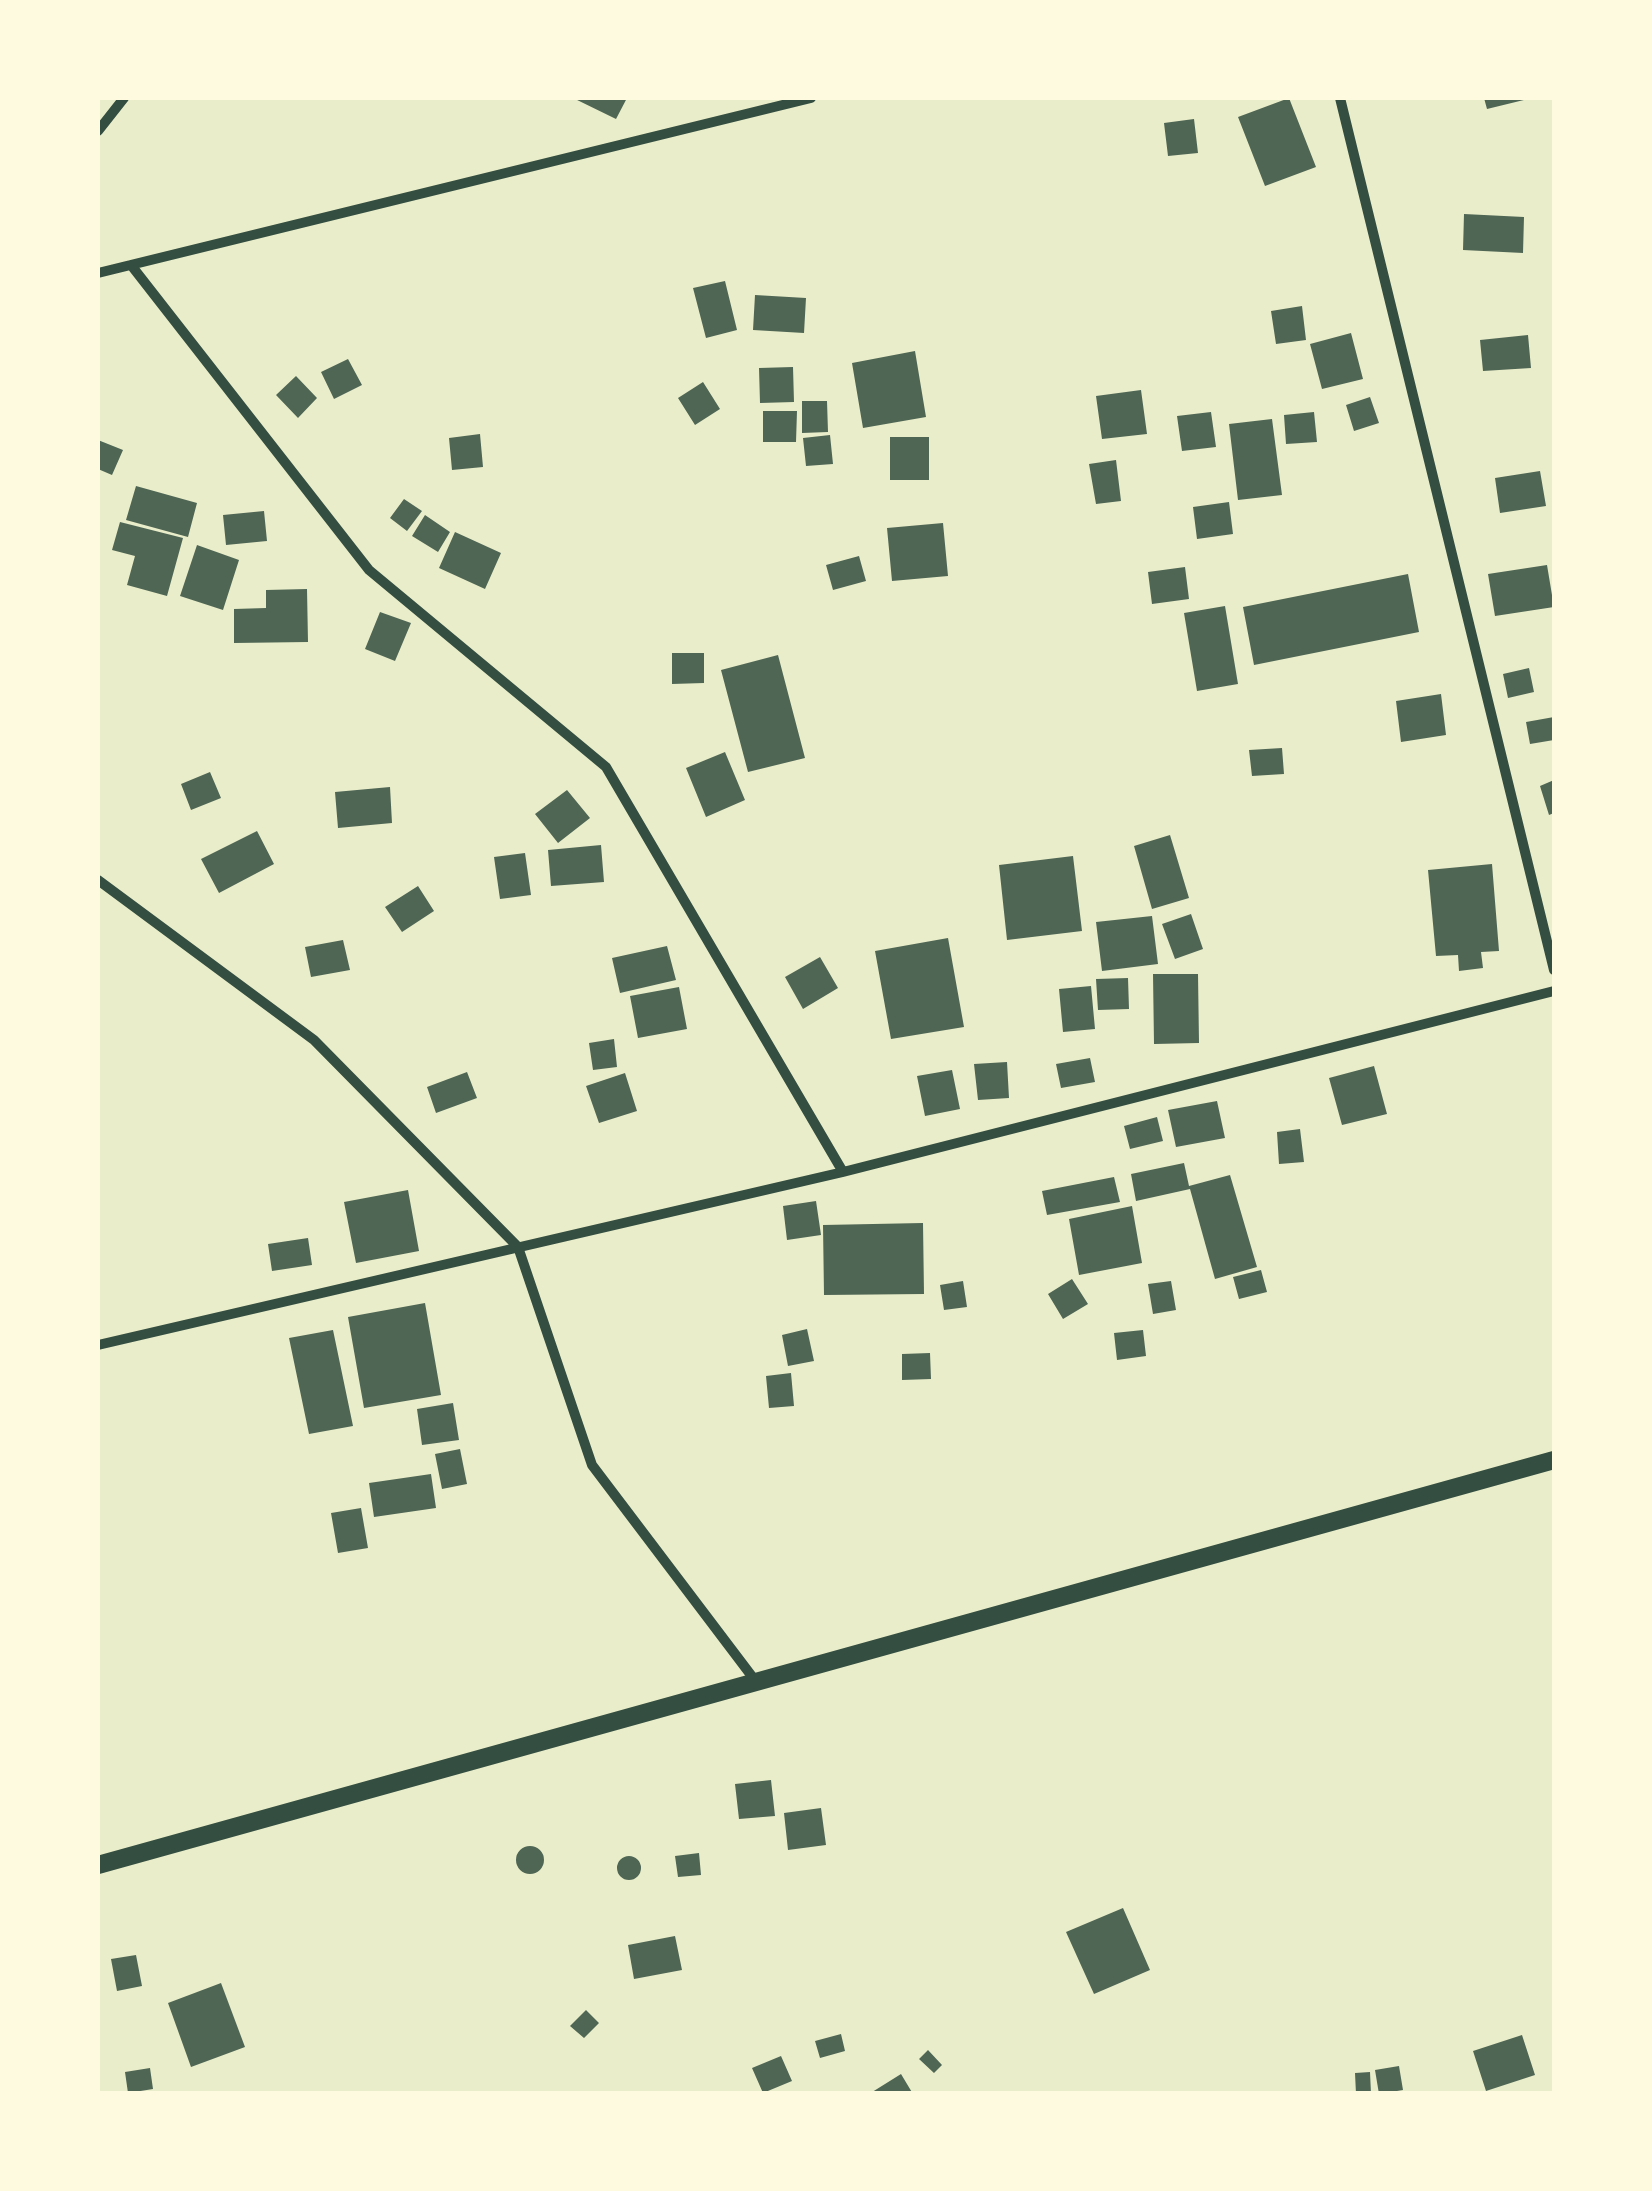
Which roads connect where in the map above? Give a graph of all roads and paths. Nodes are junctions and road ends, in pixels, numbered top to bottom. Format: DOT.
graph roads {
  1 [pos="124,98"];
  2 [pos="811,98"];
  3 [pos="1340,98"];
  4 [pos="98,131"];
  5 [pos="131,265"];
  6 [pos="98,273"];
  7 [pos="98,880"];
  8 [pos="1554,970"];
  9 [pos="1554,991"];
  10 [pos="843,1172"];
  11 [pos="518,1247"];
  12 [pos="98,1345"];
  13 [pos="1554,1460"];
  14 [pos="757,1683"];
  15 [pos="98,1865"];
  1 -- 4 [label="street"];
  2 -- 5 [label="street"];
  3 -- 8 [label="street"];
  5 -- 6 [label="street"];
  5 -- 10 [label="street"];
  7 -- 11 [label="street"];
  9 -- 10 [label="street"];
  10 -- 11 [label="street"];
  11 -- 12 [label="street"];
  11 -- 14 [label="street"];
  13 -- 14 [label="street"];
  14 -- 15 [label="street"];
}
